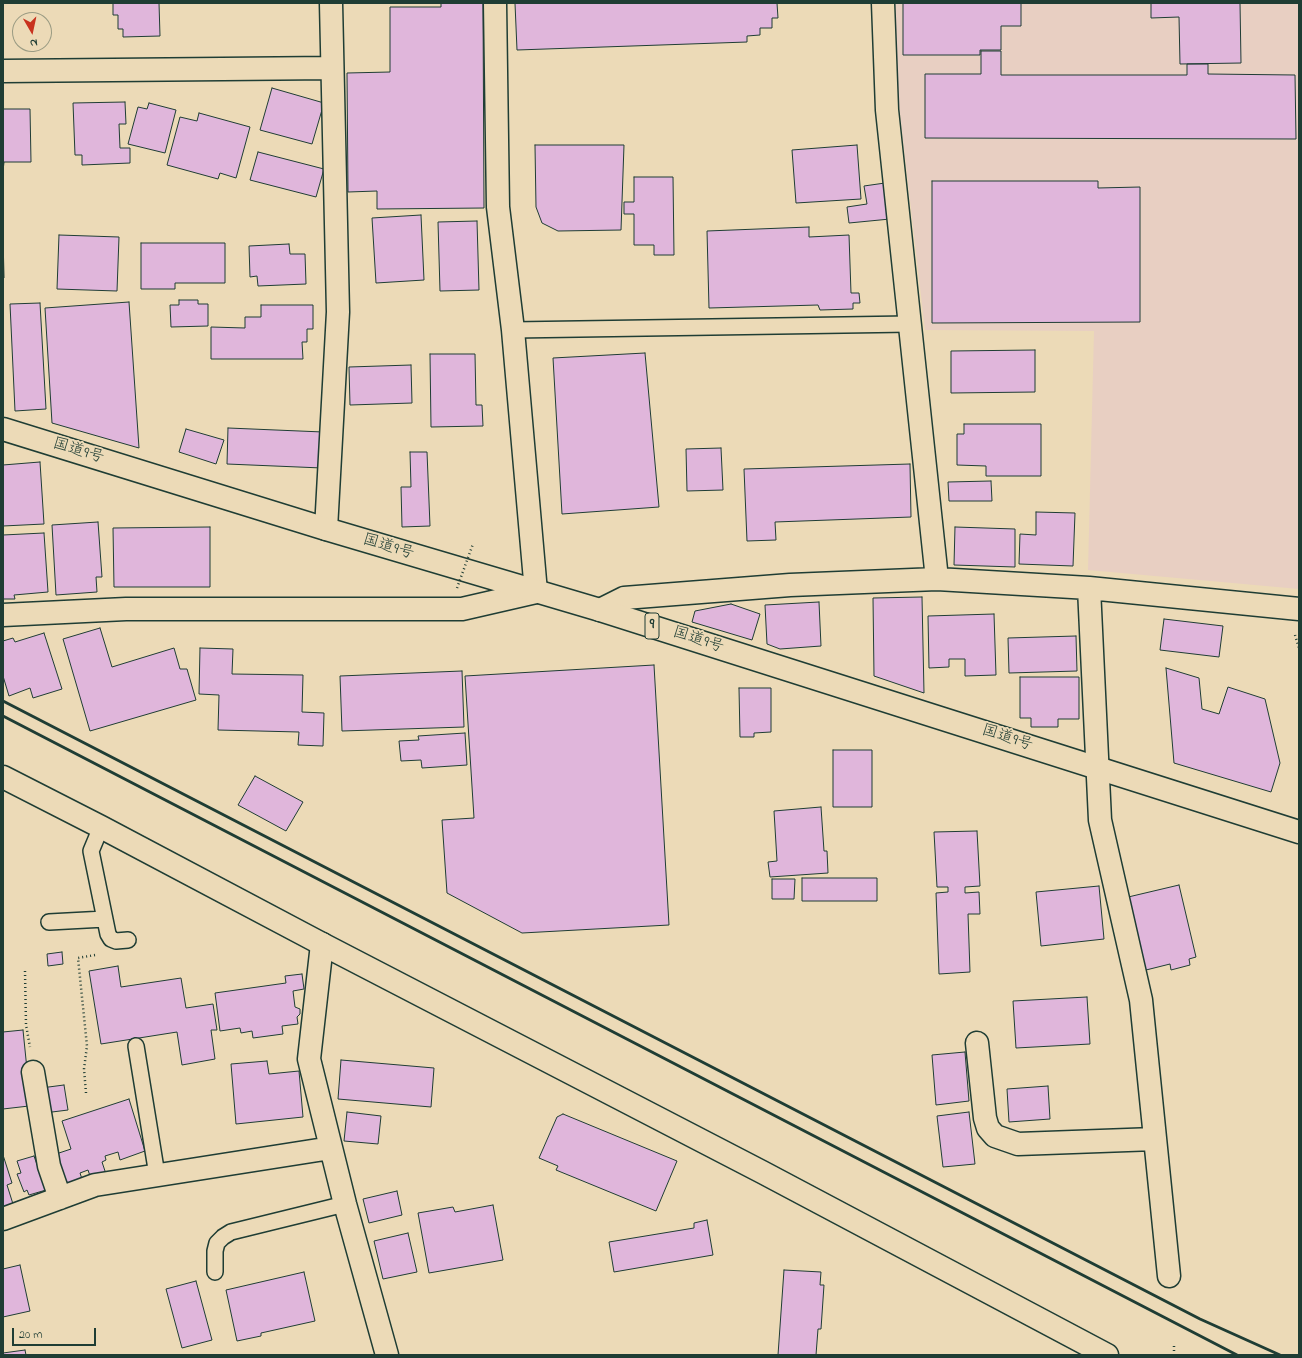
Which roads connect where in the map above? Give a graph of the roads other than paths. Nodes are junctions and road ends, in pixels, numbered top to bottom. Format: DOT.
graph roads {
  1 [pos="331,3"];
  2 [pos="495,3"];
  3 [pos="883,3"];
  4 [pos="332,68"];
  5 [pos="3,71"];
  6 [pos="910,324"];
  7 [pos="513,330"];
  8 [pos="3,429"];
  9 [pos="326,529"];
  10 [pos="937,579"];
  11 [pos="1089,588"];
  12 [pos="536,592"];
  13 [pos="1299,609"];
  14 [pos="600,610"];
  15 [pos="3,615"];
  16 [pos="1097,767"];
  17 [pos="3,777"];
  18 [pos="101,827"];
  19 [pos="1299,832"];
  20 [pos="105,919"];
  21 [pos="49,922"];
  22 [pos="128,940"];
  23 [pos="322,944"];
  24 [pos="977,1043"];
  25 [pos="136,1046"];
  26 [pos="33,1072"];
  27 [pos="1155,1140"];
  28 [pos="331,1148"];
  29 [pos="157,1175"];
  30 [pos="60,1198"];
  31 [pos="345,1204"];
  32 [pos="3,1219"];
  33 [pos="215,1272"];
  34 [pos="1169,1276"];
  35 [pos="387,1355"];
  36 [pos="1106,1355"];
  1 -- 4 [label="main road"];
  2 -- 7 [label="main road"];
  3 -- 6 [label="main road"];
  4 -- 5 [label="main road"];
  4 -- 9 [label="main road"];
  6 -- 7 [label="lane"];
  6 -- 10 [label="main road"];
  7 -- 12 [label="main road"];
  8 -- 9 [label="main road, 国道9号 / 9"];
  9 -- 12 [label="main road, 国道9号 / 9"];
  10 -- 11 [label="main road"];
  10 -- 14 [label="main road"];
  11 -- 13 [label="main road"];
  11 -- 16 [label="main road"];
  12 -- 14 [label="main road, 国道9号 / 9"];
  12 -- 15 [label="main road"];
  14 -- 16 [label="main road, 国道9号 / 9"];
  16 -- 19 [label="main road, 国道9号 / 9"];
  16 -- 27 [label="main road"];
  17 -- 18 [label="main road"];
  18 -- 20 [label="lane"];
  18 -- 23 [label="main road"];
  20 -- 21 [label="lane"];
  20 -- 22 [label="lane"];
  23 -- 28 [label="main road"];
  23 -- 36 [label="main road"];
  24 -- 27 [label="main road"];
  25 -- 29 [label="lane"];
  26 -- 30 [label="main road"];
  27 -- 34 [label="main road"];
  28 -- 29 [label="main road"];
  28 -- 31 [label="main road"];
  29 -- 30 [label="main road"];
  30 -- 32 [label="main road"];
  31 -- 33 [label="lane"];
  31 -- 35 [label="main road"];
}
